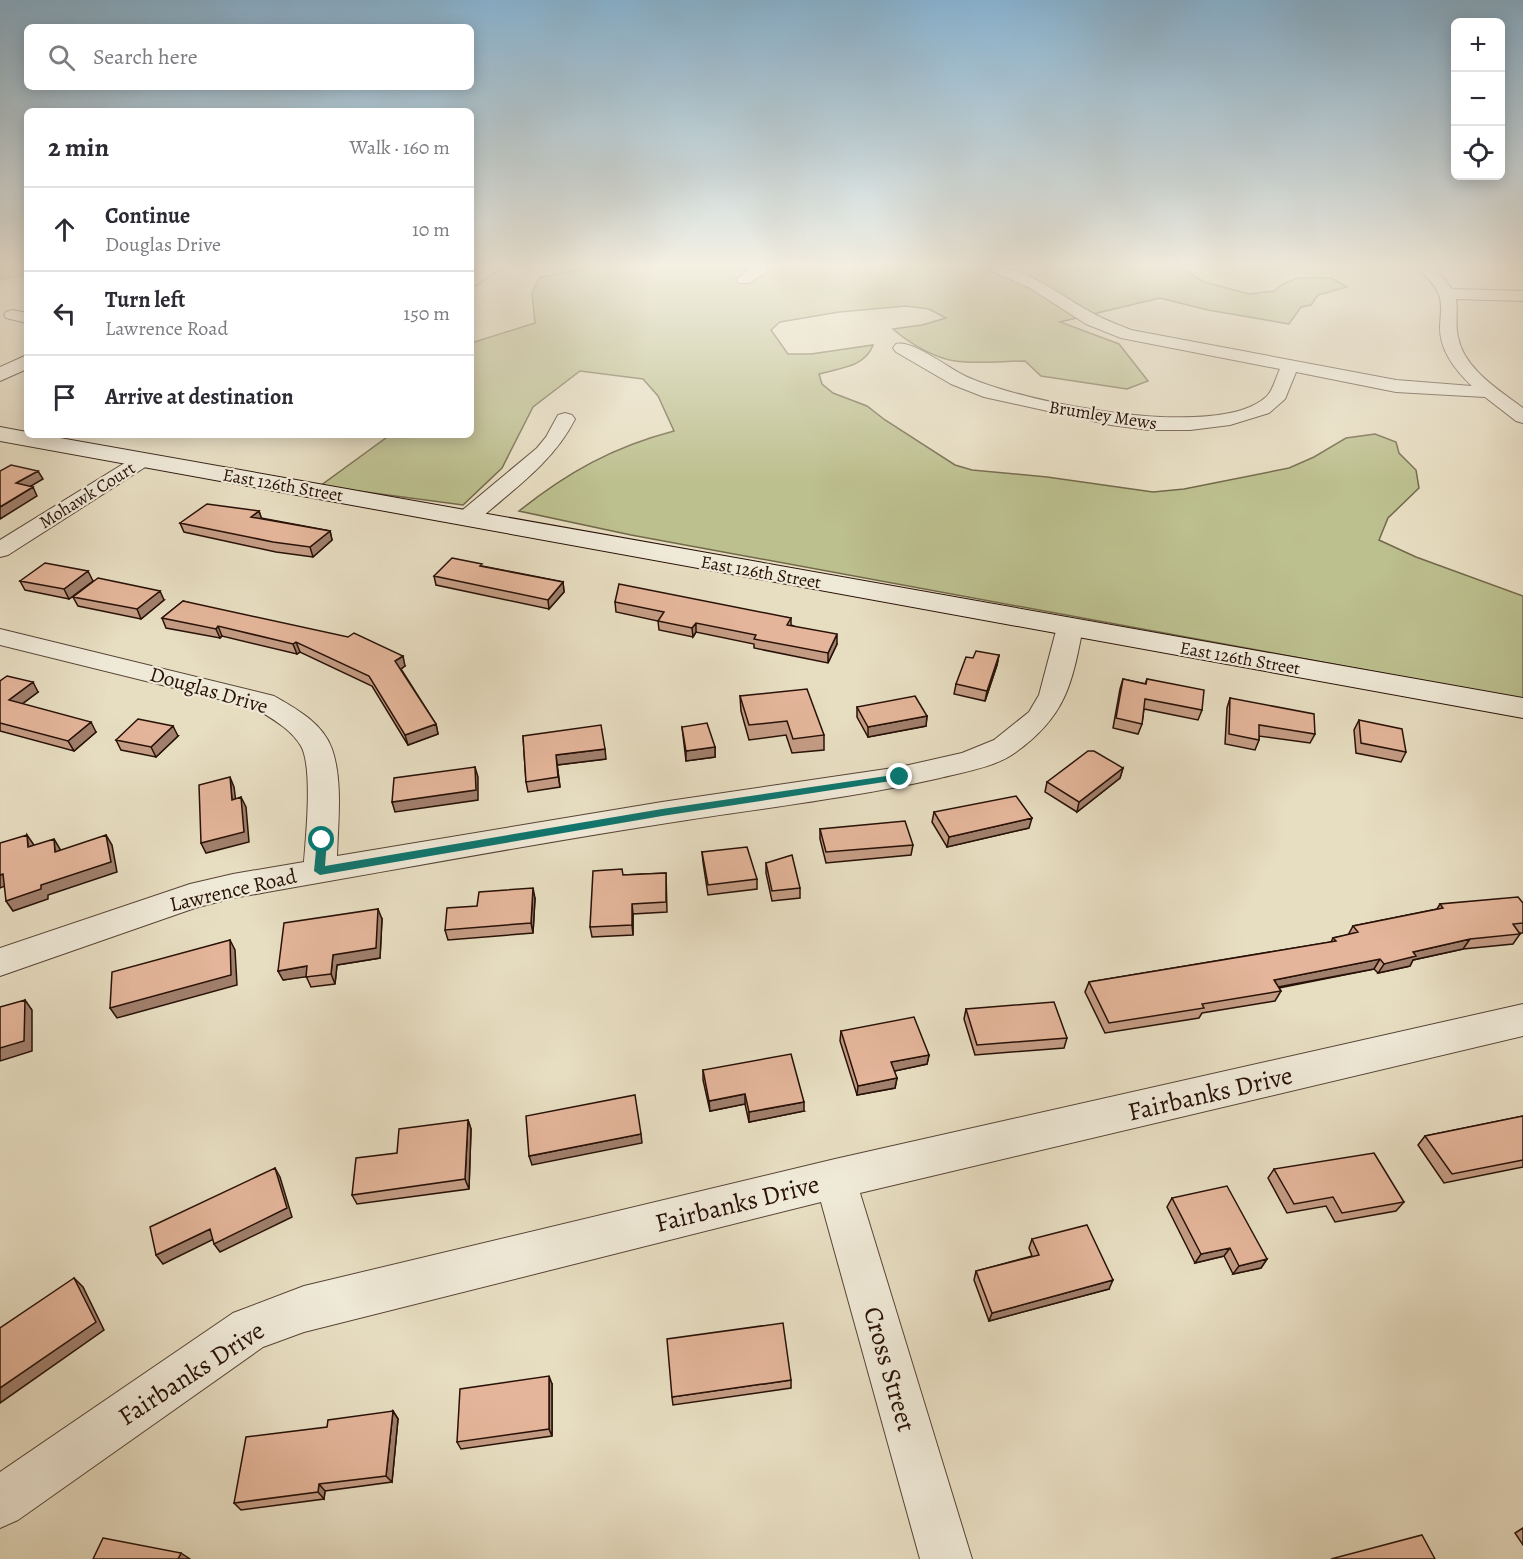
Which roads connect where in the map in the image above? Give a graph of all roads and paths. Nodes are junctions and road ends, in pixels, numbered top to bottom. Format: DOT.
graph roads {
  1 [pos="1142,338"];
  2 [pos="1449,338"];
  3 [pos="903,348"];
  4 [pos="24,363"];
  5 [pos="1290,366"];
  6 [pos="0,375"];
  7 [pos="1491,392"];
  8 [pos="1523,417"];
  9 [pos="565,419"];
  10 [pos="0,434"];
  11 [pos="143,460"];
  12 [pos="467,518"];
  13 [pos="0,550"];
  14 [pos="1070,627"];
  15 [pos="0,637"];
  16 [pos="1523,708"];
  17 [pos="320,871"];
  18 [pos="0,962"];
  19 [pos="1523,1020"];
  20 [pos="835,1179"];
  21 [pos="0,1502"];
  22 [pos="946,1559"];
  1 -- 5 [label="street"];
  2 -- 7 [label="street"];
  3 -- 5 [label="street, Brumley Mews"];
  4 -- 6 [label="street"];
  5 -- 7 [label="street"];
  7 -- 8 [label="street"];
  9 -- 12 [label="street"];
  10 -- 11 [label="street, East 126th Street"];
  11 -- 12 [label="street, East 126th Street"];
  11 -- 13 [label="street, Mohawk Court"];
  12 -- 14 [label="street, East 126th Street"];
  14 -- 16 [label="street, East 126th Street"];
  14 -- 17 [label="street, Lawrence Road"];
  15 -- 17 [label="street, Douglas Drive"];
  17 -- 18 [label="street, Lawrence Road"];
  19 -- 20 [label="street, Fairbanks Drive"];
  20 -- 21 [label="street, Fairbanks Drive"];
  20 -- 22 [label="street, Cross Street"];
}
